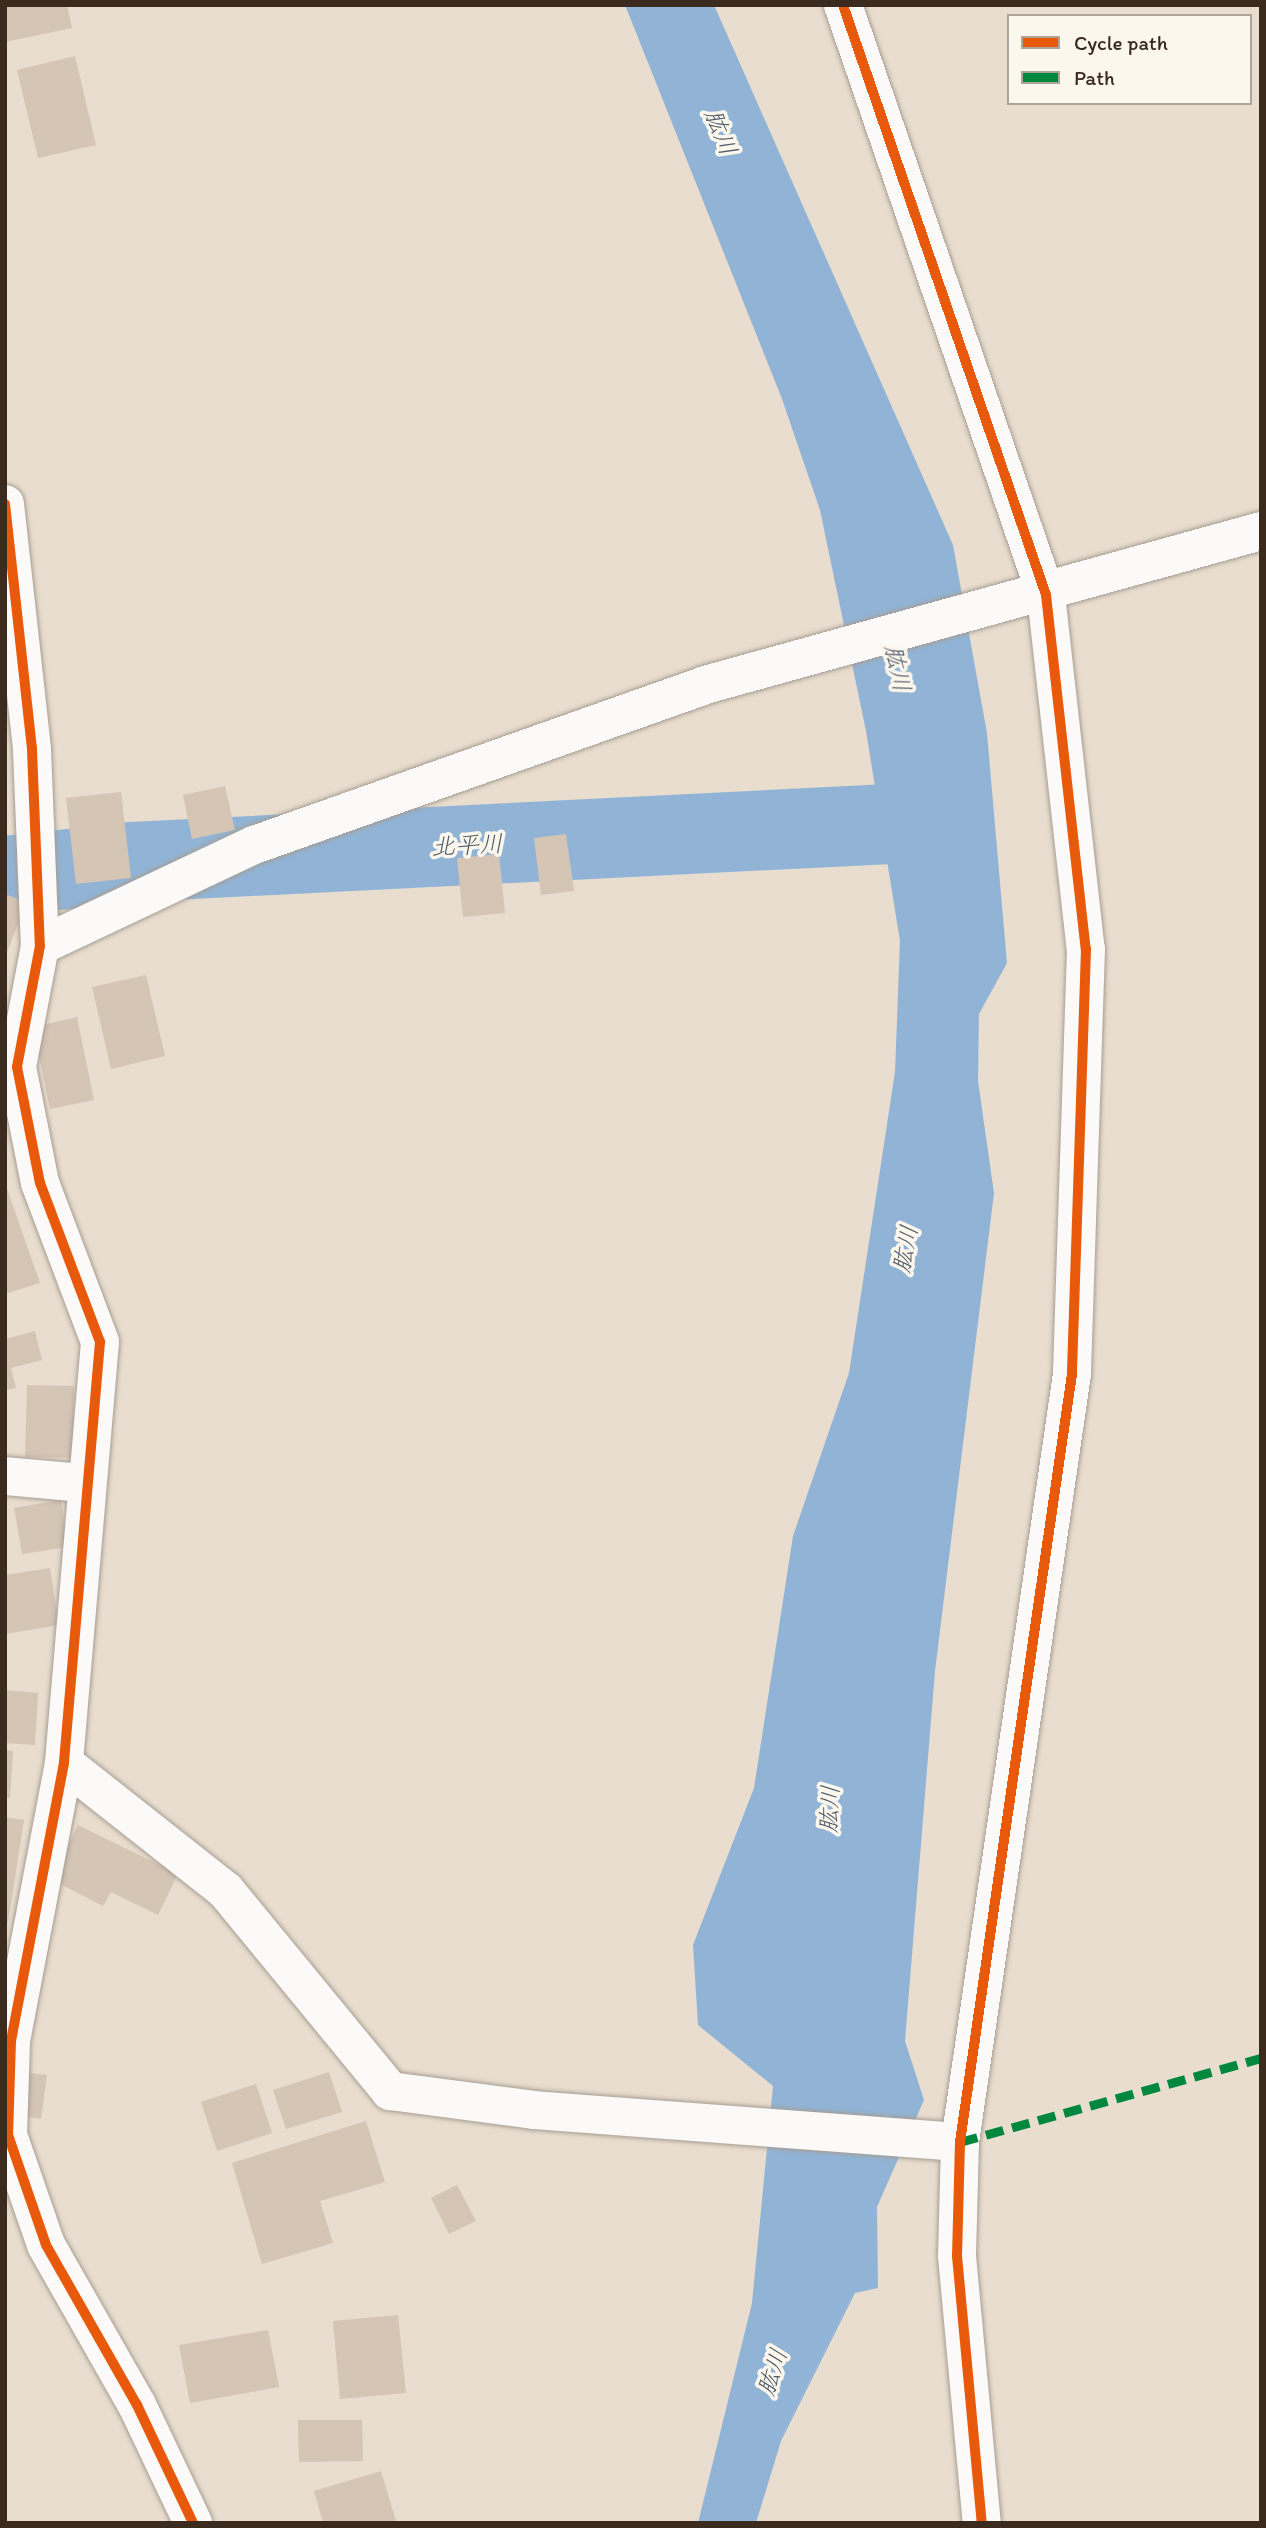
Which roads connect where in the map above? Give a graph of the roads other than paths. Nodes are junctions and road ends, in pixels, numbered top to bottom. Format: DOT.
graph roads {
  1 [pos="843,5"];
  2 [pos="5,504"];
  3 [pos="1261,531"];
  4 [pos="1046,595"];
  5 [pos="40,946"];
  6 [pos="5,1476"];
  7 [pos="84,1483"];
  8 [pos="64,1763"];
  9 [pos="944,2144"];
  10 [pos="192,2523"];
  11 [pos="982,2523"];
  1 -- 4 [label="street"];
  2 -- 5 [label="street"];
  3 -- 4 [label="street"];
  4 -- 5 [label="street"];
  4 -- 9 [label="street"];
  5 -- 7 [label="street"];
  6 -- 7 [label="street"];
  7 -- 8 [label="street"];
  8 -- 9 [label="street"];
  8 -- 10 [label="street"];
  9 -- 11 [label="street"];
}
